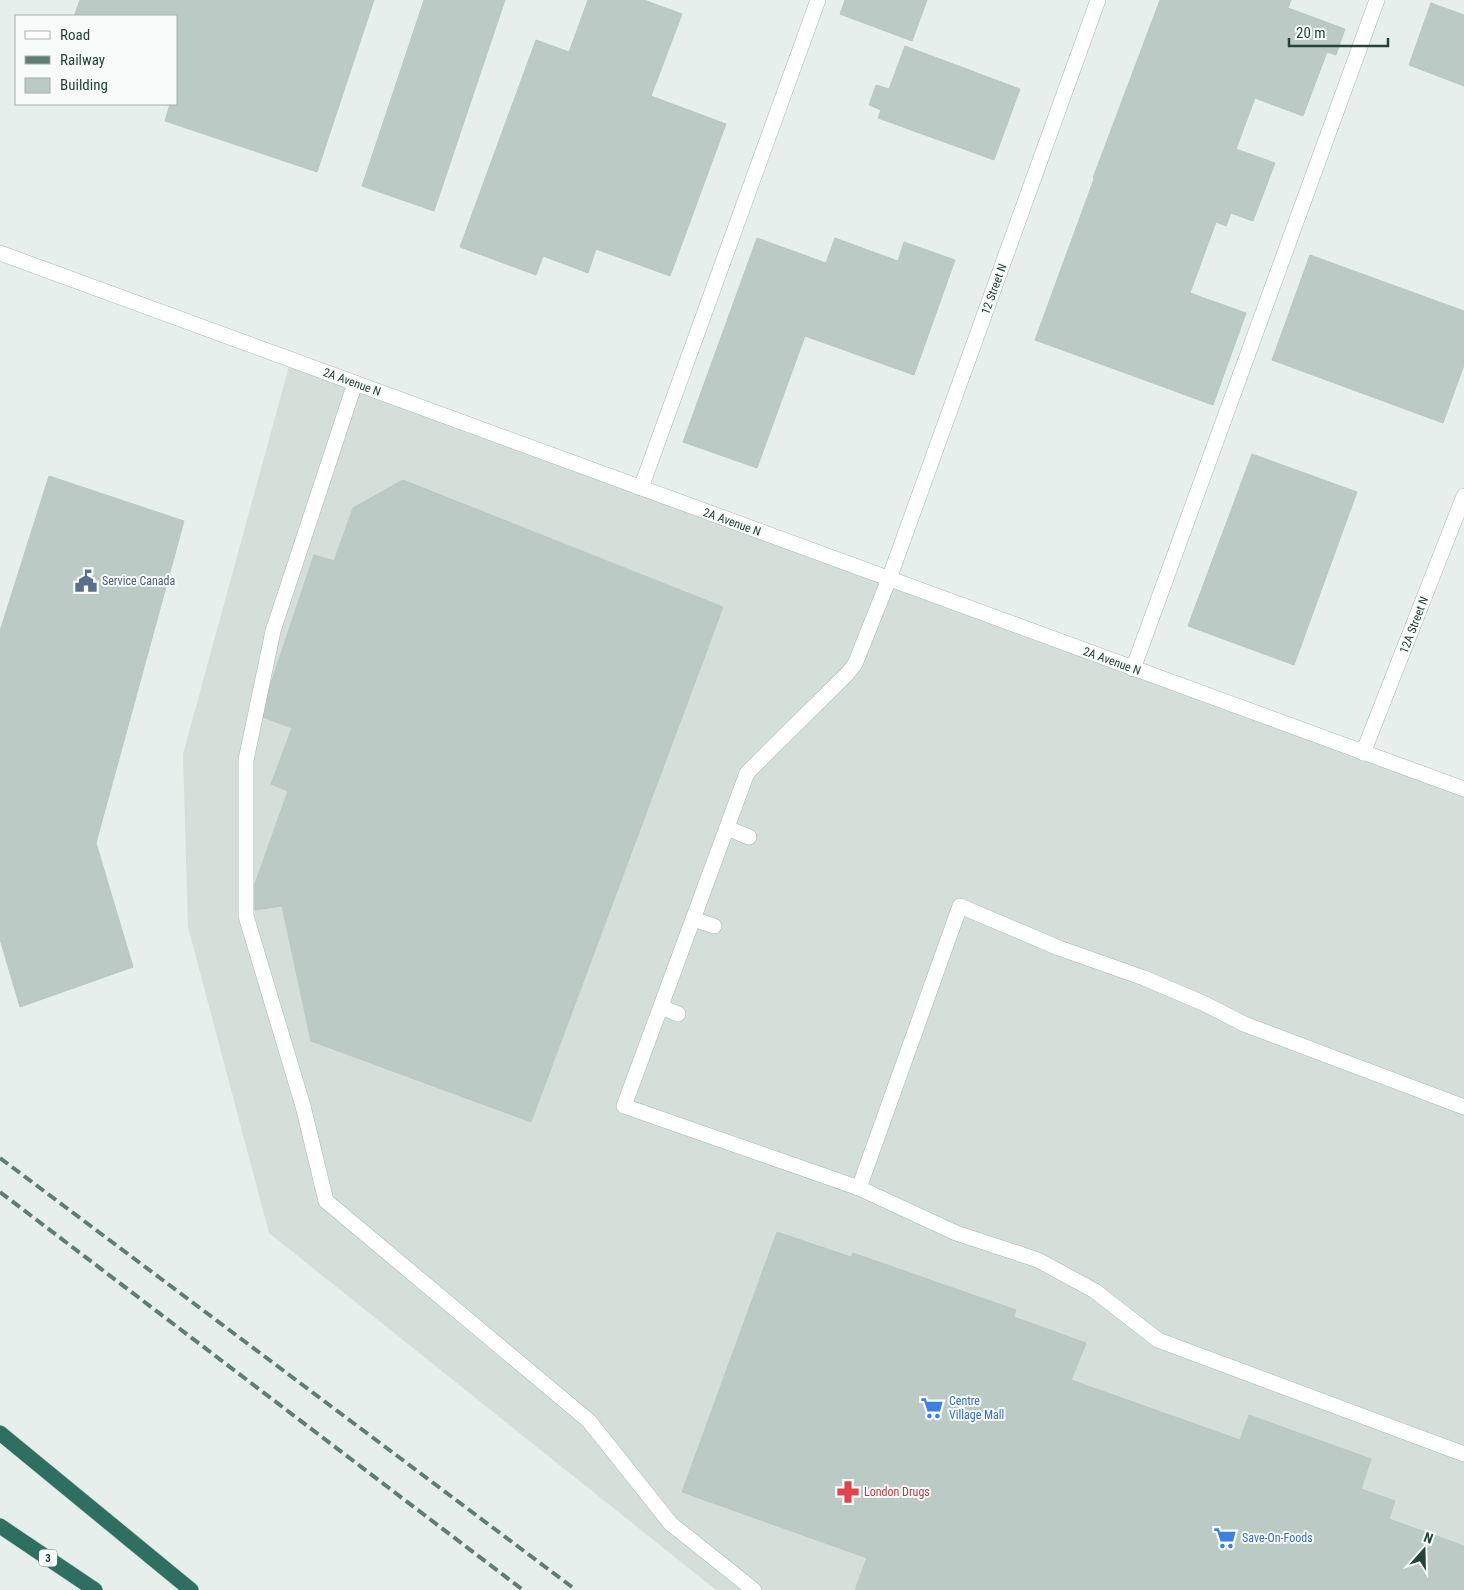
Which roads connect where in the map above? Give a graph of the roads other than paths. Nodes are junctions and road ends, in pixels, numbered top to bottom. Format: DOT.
graph roads {
  1 [pos="818,0"];
  2 [pos="1098,0"];
  3 [pos="1377,0"];
  4 [pos="0,252"];
  5 [pos="355,383"];
  6 [pos="641,488"];
  7 [pos="1464,496"];
  8 [pos="889,579"];
  9 [pos="1133,669"];
  10 [pos="1364,753"];
  11 [pos="1464,790"];
  12 [pos="727,828"];
  13 [pos="750,837"];
  14 [pos="693,918"];
  15 [pos="714,926"];
  16 [pos="661,1007"];
  17 [pos="678,1014"];
  18 [pos="1464,1106"];
  19 [pos="860,1188"];
  20 [pos="0,1433"];
  21 [pos="1464,1454"];
  22 [pos="0,1526"];
  23 [pos="95,1590"];
  24 [pos="191,1590"];
  25 [pos="754,1590"];
  1 -- 6 [label="street"];
  2 -- 8 [label="street, 12 Street N"];
  3 -- 9 [label="street"];
  4 -- 5 [label="street, 2A Avenue N"];
  5 -- 6 [label="street, 2A Avenue N"];
  5 -- 25 [label="street"];
  6 -- 8 [label="street, 2A Avenue N"];
  7 -- 10 [label="street, 12A Street N"];
  8 -- 9 [label="street, 2A Avenue N"];
  8 -- 12 [label="street, 12 Street N"];
  9 -- 10 [label="street, 2A Avenue N"];
  10 -- 11 [label="street, 2A Avenue N"];
  12 -- 13 [label="street"];
  12 -- 14 [label="street, 12 Street N"];
  14 -- 15 [label="street"];
  14 -- 16 [label="street, 12 Street N"];
  16 -- 17 [label="street"];
  16 -- 19 [label="street, 12 Street N"];
  18 -- 19 [label="street"];
  19 -- 21 [label="street"];
  20 -- 24 [label="highway"];
  22 -- 23 [label="highway, 3"];
}
